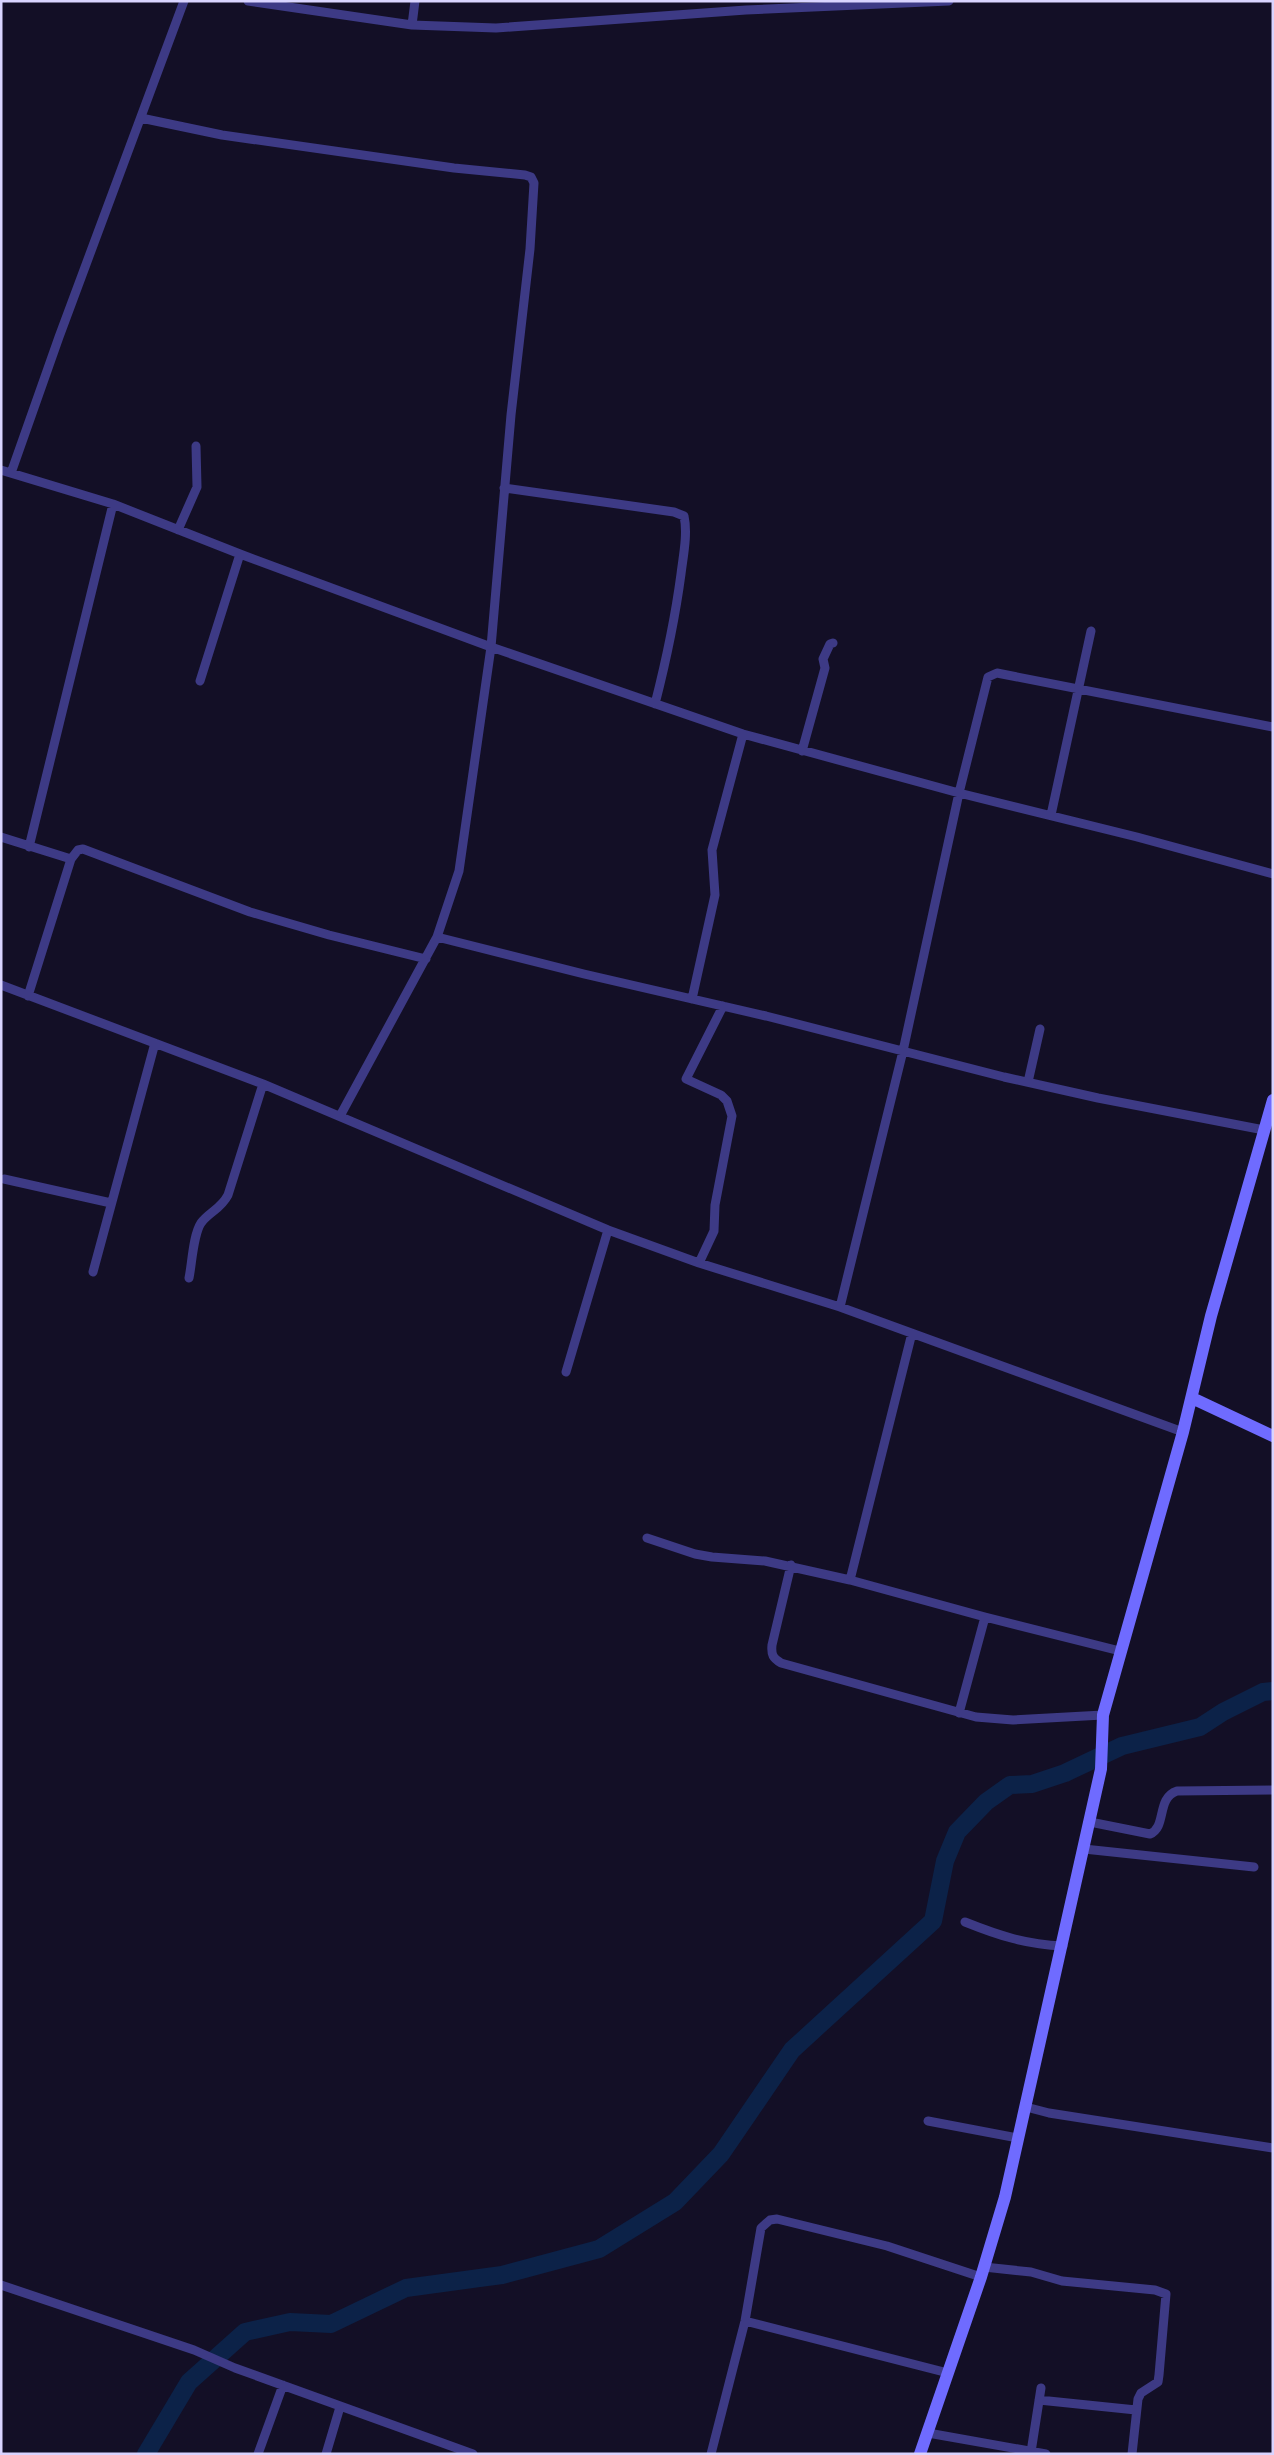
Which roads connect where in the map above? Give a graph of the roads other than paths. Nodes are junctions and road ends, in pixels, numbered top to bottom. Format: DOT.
graph roads {
  1 [pos="184,1"];
  2 [pos="248,1"];
  3 [pos="415,1"];
  4 [pos="949,1"];
  5 [pos="412,25"];
  6 [pos="141,118"];
  7 [pos="196,446"];
  8 [pos="1,470"];
  9 [pos="11,473"];
  10 [pos="504,488"];
  11 [pos="113,504"];
  12 [pos="178,530"];
  13 [pos="240,554"];
  14 [pos="1091,631"];
  15 [pos="833,643"];
  16 [pos="491,647"];
  17 [pos="200,681"];
  18 [pos="1079,689"];
  19 [pos="655,704"];
  20 [pos="1273,727"];
  21 [pos="742,734"];
  22 [pos="802,750"];
  23 [pos="960,793"];
  24 [pos="1051,816"];
  25 [pos="1,837"];
  26 [pos="29,847"];
  27 [pos="71,859"];
  28 [pos="1273,874"];
  29 [pos="437,937"];
  30 [pos="426,959"];
  31 [pos="1,985"];
  32 [pos="28,996"];
  33 [pos="692,999"];
  34 [pos="723,1006"];
  35 [pos="1040,1029"];
  36 [pos="155,1043"];
  37 [pos="903,1051"];
  38 [pos="1028,1082"];
  39 [pos="263,1084"];
  40 [pos="1273,1100"];
  41 [pos="340,1116"];
  42 [pos="1264,1130"];
  43 [pos="4,1179"];
  44 [pos="111,1203"];
  45 [pos="608,1230"];
  46 [pos="699,1263"];
  47 [pos="93,1272"];
  48 [pos="189,1278"];
  49 [pos="840,1307"];
  50 [pos="912,1332"];
  51 [pos="566,1372"];
  52 [pos="1192,1398"];
  53 [pos="1183,1432"];
  54 [pos="1273,1436"];
  55 [pos="647,1538"];
  56 [pos="791,1565"];
  57 [pos="850,1580"];
  58 [pos="985,1617"];
  59 [pos="1120,1651"];
  60 [pos="959,1713"];
  61 [pos="1104,1715"];
  62 [pos="1273,1790"];
  63 [pos="1090,1822"];
  64 [pos="1084,1849"];
  65 [pos="1254,1867"];
  66 [pos="965,1922"];
  67 [pos="1063,1946"];
  68 [pos="1026,2107"];
  69 [pos="928,2121"];
  70 [pos="1018,2138"];
  71 [pos="1273,2148"];
  72 [pos="982,2272"];
  73 [pos="1,2285"];
  74 [pos="745,2321"];
  75 [pos="948,2373"];
  76 [pos="283,2385"];
  77 [pos="1041,2388"];
  78 [pos="1039,2400"];
  79 [pos="340,2407"];
  80 [pos="1136,2410"];
  81 [pos="928,2433"];
  82 [pos="1032,2452"];
  83 [pos="258,2454"];
  84 [pos="326,2454"];
  85 [pos="473,2454"];
  86 [pos="711,2454"];
  87 [pos="920,2454"];
  88 [pos="1046,2454"];
  89 [pos="1132,2454"];
  1 -- 6 [label="street"];
  2 -- 5 [label="street"];
  3 -- 5 [label="street"];
  4 -- 5 [label="street"];
  6 -- 9 [label="street"];
  6 -- 10 [label="street"];
  7 -- 12 [label="street"];
  8 -- 9 [label="street"];
  9 -- 11 [label="street"];
  10 -- 16 [label="street"];
  10 -- 19 [label="street"];
  11 -- 12 [label="street"];
  11 -- 26 [label="street"];
  12 -- 13 [label="street"];
  13 -- 16 [label="street"];
  13 -- 17 [label="street"];
  14 -- 18 [label="street"];
  15 -- 22 [label="street"];
  16 -- 19 [label="street"];
  16 -- 29 [label="street"];
  18 -- 20 [label="street"];
  18 -- 23 [label="street"];
  18 -- 24 [label="street"];
  19 -- 21 [label="street"];
  21 -- 22 [label="street"];
  21 -- 33 [label="street"];
  22 -- 23 [label="street"];
  23 -- 24 [label="street"];
  23 -- 37 [label="street"];
  24 -- 28 [label="street"];
  25 -- 26 [label="street"];
  26 -- 27 [label="street"];
  27 -- 30 [label="street"];
  27 -- 32 [label="street"];
  29 -- 30 [label="street"];
  29 -- 33 [label="street"];
  30 -- 41 [label="street"];
  31 -- 32 [label="street"];
  32 -- 36 [label="street"];
  33 -- 34 [label="street"];
  34 -- 37 [label="street"];
  34 -- 46 [label="street"];
  35 -- 38 [label="street"];
  36 -- 39 [label="street"];
  36 -- 44 [label="street"];
  37 -- 38 [label="street"];
  37 -- 49 [label="street"];
  38 -- 42 [label="street"];
  39 -- 41 [label="street"];
  39 -- 48 [label="street"];
  40 -- 42 [label="street"];
  41 -- 45 [label="street"];
  42 -- 52 [label="street"];
  43 -- 44 [label="street"];
  44 -- 47 [label="street"];
  45 -- 46 [label="street"];
  45 -- 51 [label="street"];
  46 -- 49 [label="street"];
  49 -- 50 [label="street"];
  50 -- 53 [label="street"];
  50 -- 57 [label="street"];
  52 -- 53 [label="street"];
  52 -- 54 [label="street"];
  53 -- 59 [label="street"];
  55 -- 56 [label="street"];
  56 -- 57 [label="street"];
  56 -- 60 [label="street"];
  57 -- 58 [label="street"];
  58 -- 59 [label="street"];
  58 -- 60 [label="street"];
  59 -- 61 [label="street"];
  60 -- 61 [label="street"];
  61 -- 63 [label="street"];
  62 -- 63 [label="street"];
  63 -- 64 [label="street"];
  64 -- 65 [label="street"];
  64 -- 67 [label="street"];
  66 -- 67 [label="street"];
  67 -- 68 [label="street"];
  68 -- 70 [label="street"];
  68 -- 71 [label="street"];
  69 -- 70 [label="street"];
  70 -- 72 [label="street"];
  72 -- 74 [label="street"];
  72 -- 75 [label="street"];
  72 -- 80 [label="street"];
  73 -- 76 [label="street"];
  74 -- 75 [label="street"];
  74 -- 86 [label="street"];
  75 -- 81 [label="street"];
  76 -- 79 [label="street"];
  76 -- 83 [label="street"];
  77 -- 78 [label="street"];
  78 -- 80 [label="street"];
  78 -- 82 [label="street"];
  79 -- 84 [label="street"];
  79 -- 85 [label="street"];
  80 -- 89 [label="street"];
  81 -- 82 [label="street"];
  81 -- 87 [label="street"];
  82 -- 88 [label="street"];
}
